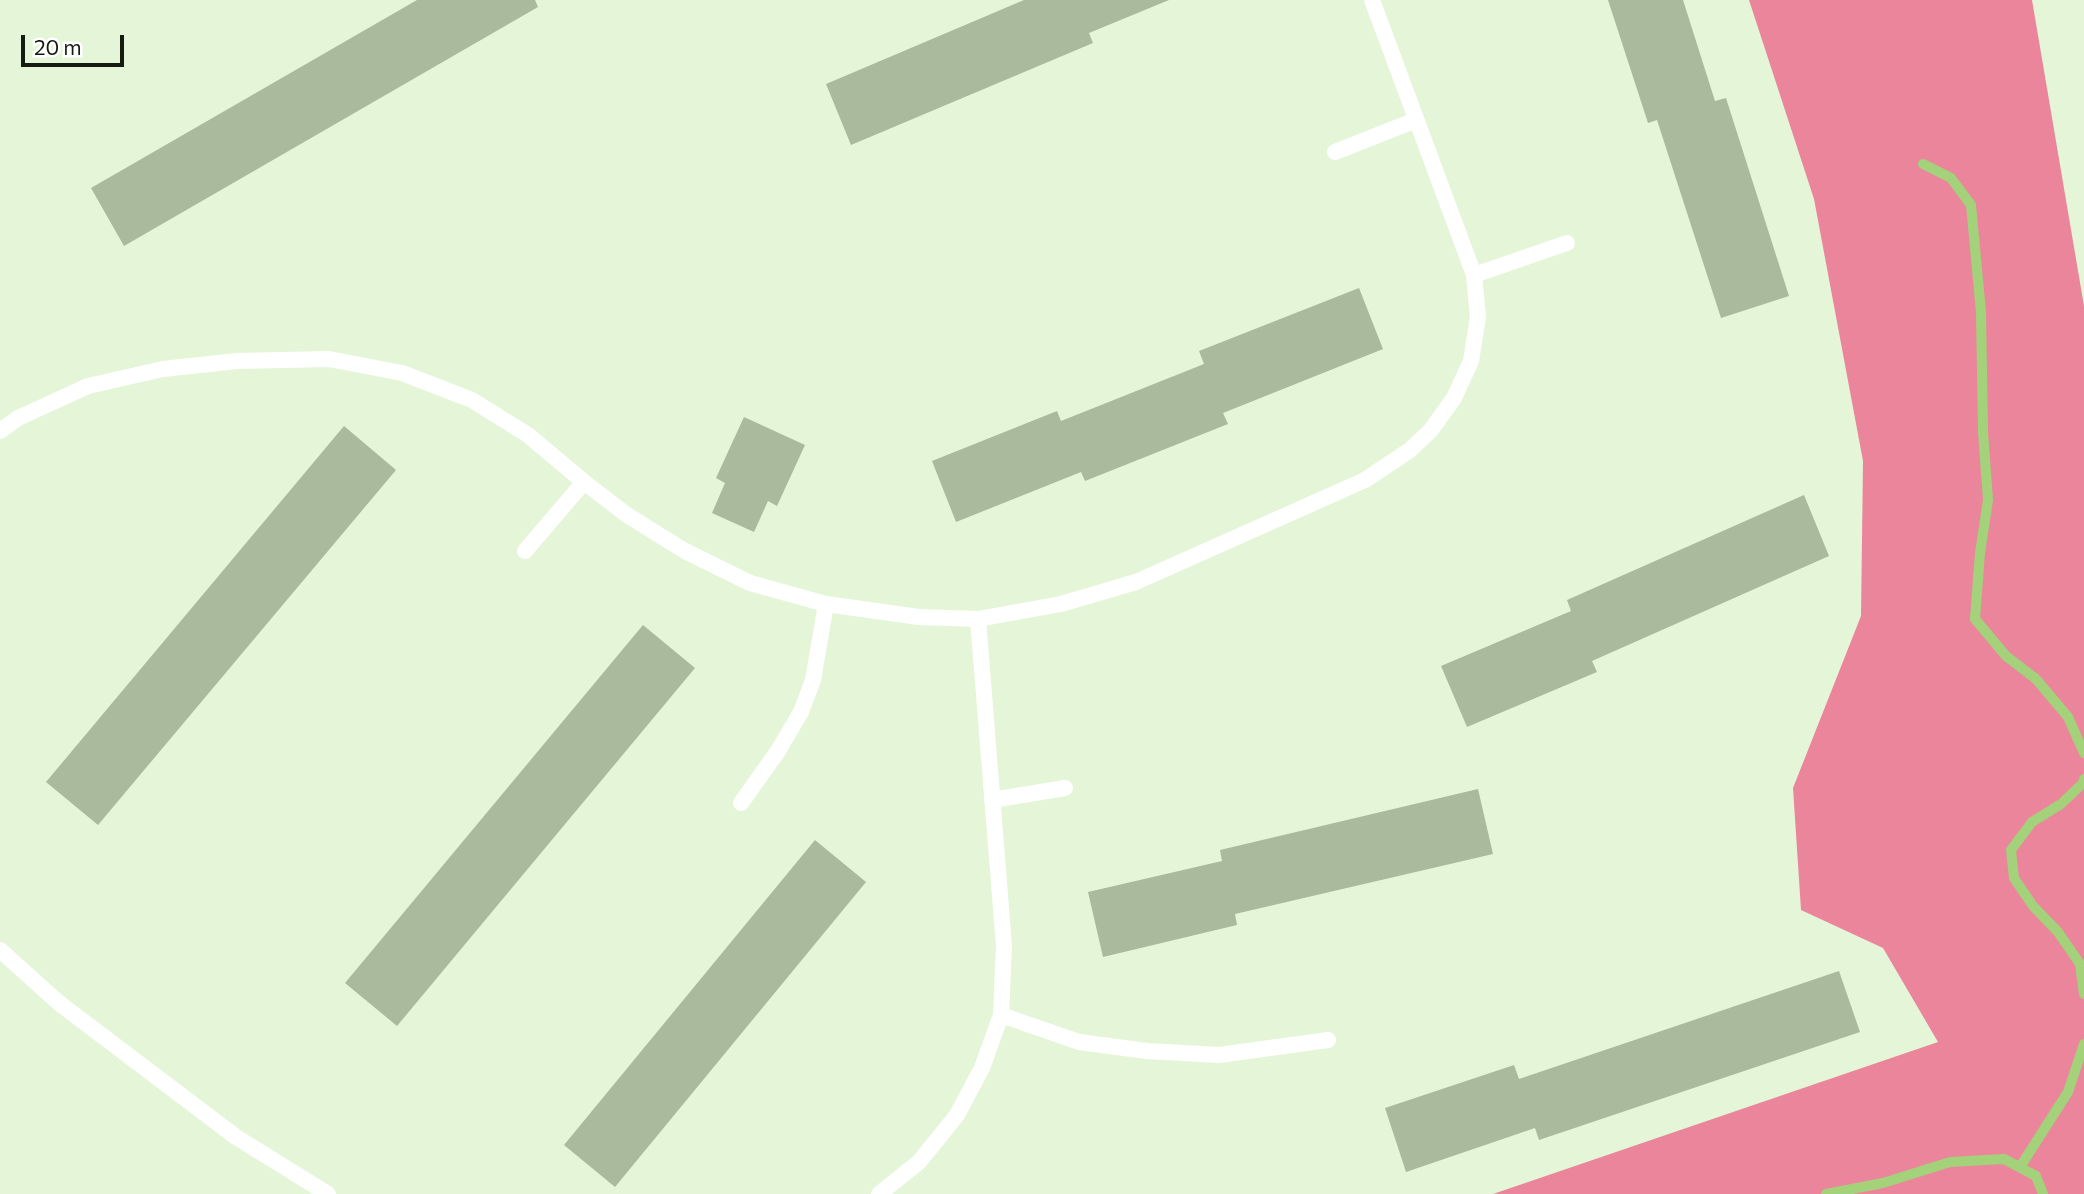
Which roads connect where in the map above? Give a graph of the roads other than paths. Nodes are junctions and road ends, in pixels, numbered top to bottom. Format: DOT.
graph roads {
  1 [pos="1372,0"];
  2 [pos="1416,120"];
  3 [pos="1335,152"];
  4 [pos="1567,243"];
  5 [pos="1474,275"];
  6 [pos="0,431"];
  7 [pos="583,482"];
  8 [pos="525,551"];
  9 [pos="826,604"];
  10 [pos="978,619"];
  11 [pos="1065,788"];
  12 [pos="992,800"];
  13 [pos="741,803"];
  14 [pos="0,950"];
  15 [pos="1001,1014"];
  16 [pos="1328,1040"];
  17 [pos="327,1194"];
  18 [pos="879,1194"];
  1 -- 2 [label="lane"];
  2 -- 3 [label="lane"];
  2 -- 5 [label="lane"];
  4 -- 5 [label="lane"];
  5 -- 10 [label="lane"];
  6 -- 7 [label="lane"];
  7 -- 8 [label="lane"];
  7 -- 9 [label="lane"];
  9 -- 10 [label="lane"];
  9 -- 13 [label="lane"];
  10 -- 12 [label="lane"];
  11 -- 12 [label="lane"];
  12 -- 15 [label="lane"];
  14 -- 17 [label="lane"];
  15 -- 16 [label="lane"];
  15 -- 18 [label="lane"];
}
